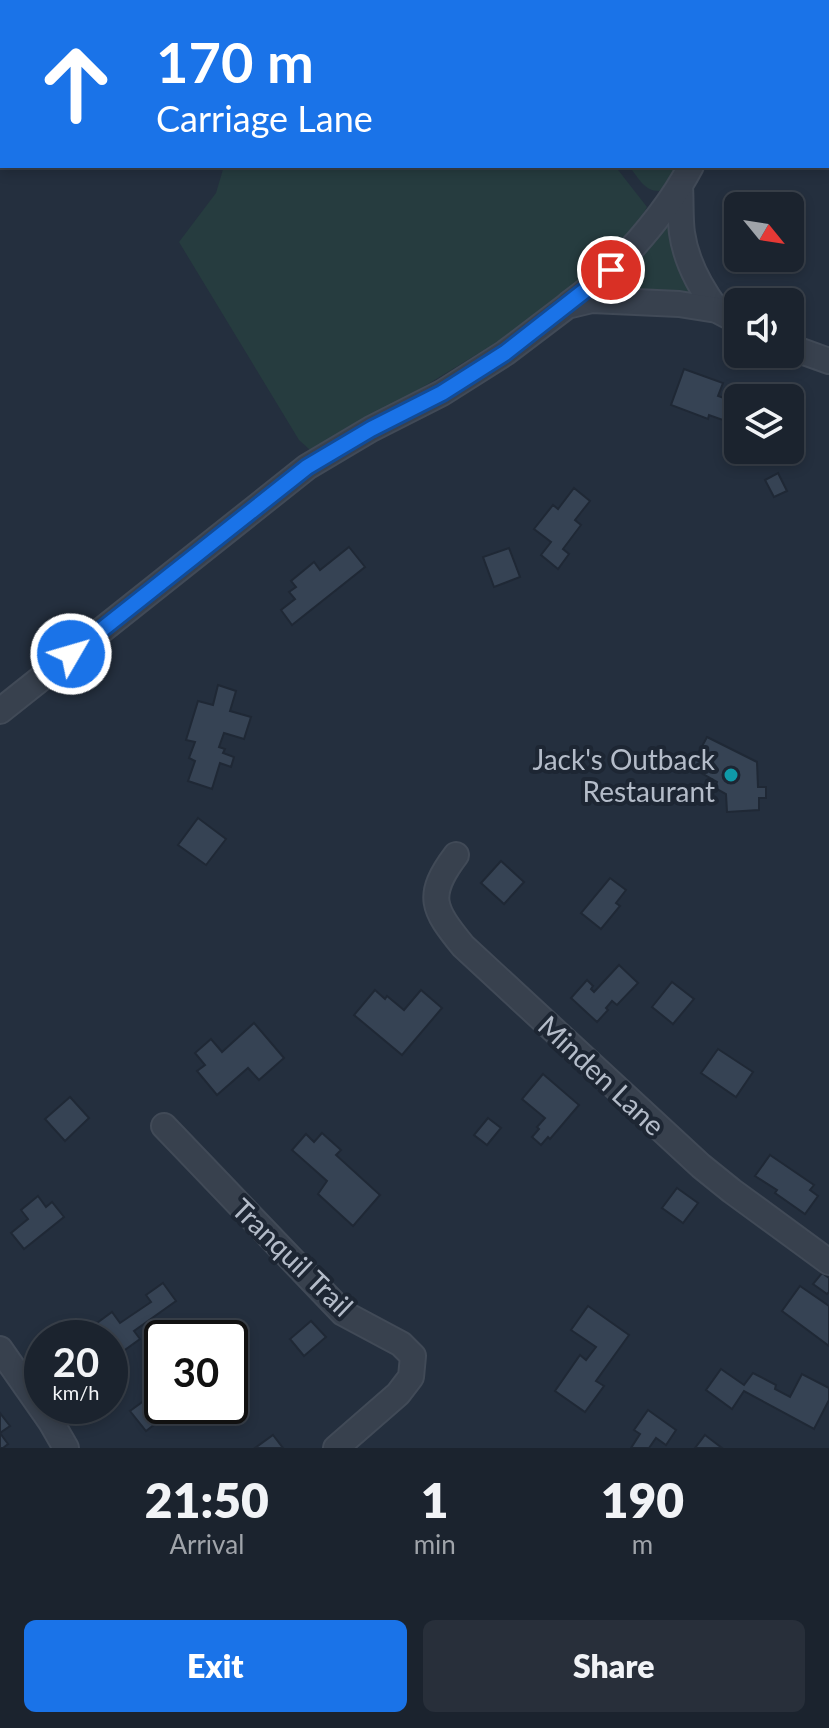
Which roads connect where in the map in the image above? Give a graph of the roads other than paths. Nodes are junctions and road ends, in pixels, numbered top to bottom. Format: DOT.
graph roads {
  1 [pos="686,177"];
  2 [pos="567,306"];
  3 [pos="724,313"];
  4 [pos="724,315"];
  5 [pos="804,352"];
  6 [pos="829,361"];
  7 [pos="0,711"];
  8 [pos="456,855"];
  9 [pos="164,1126"];
  10 [pos="829,1262"];
  11 [pos="0,1349"];
  12 [pos="66,1448"];
  13 [pos="336,1448"];
  1 -- 2 [label="street"];
  1 -- 3 [label="street"];
  2 -- 4 [label="street"];
  2 -- 7 [label="street"];
  5 -- 6 [label="street"];
  8 -- 10 [label="street, Minden Lane"];
  9 -- 13 [label="street, Tranquil Trail"];
  11 -- 12 [label="street"];
}
